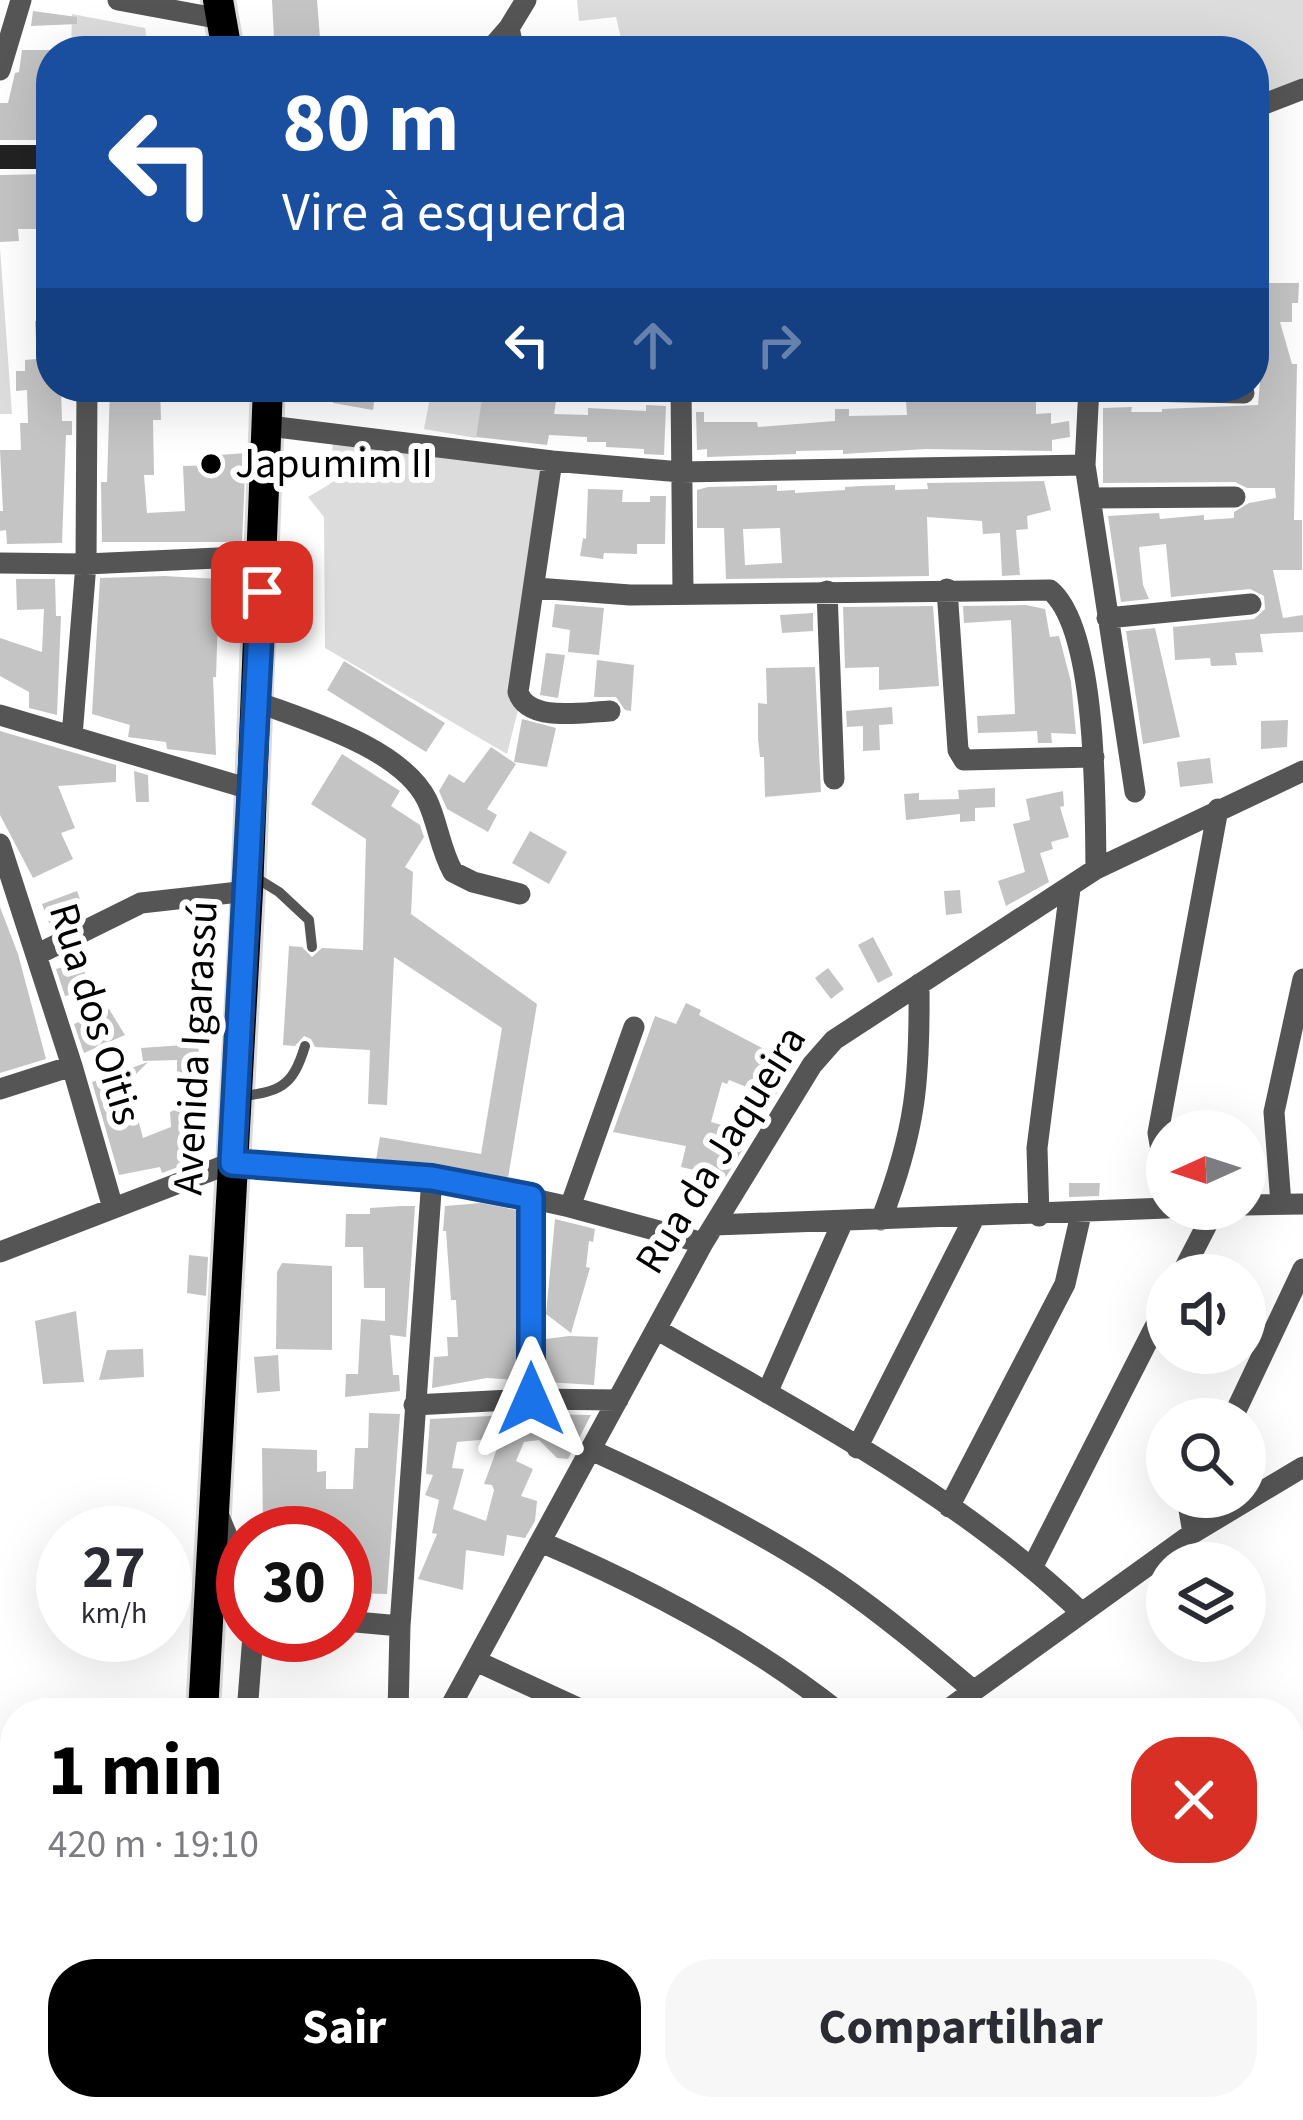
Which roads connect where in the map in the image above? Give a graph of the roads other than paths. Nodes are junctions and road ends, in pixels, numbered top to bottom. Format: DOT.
graph roads {
  1 [pos="21,0"];
  2 [pos="118,0"];
  3 [pos="526,0"];
  4 [pos="219,10"];
  5 [pos="513,36"];
  6 [pos="5,37"];
  7 [pos="0,70"];
  8 [pos="1303,88"];
  9 [pos="1269,102"];
  10 [pos="0,157"];
  11 [pos="36,157"];
  12 [pos="87,402"];
  13 [pos="268,402"];
  14 [pos="681,402"];
  15 [pos="1088,402"];
  16 [pos="269,426"];
  17 [pos="552,461"];
  18 [pos="1085,465"];
  19 [pos="682,472"];
  20 [pos="1235,497"];
  21 [pos="1090,498"];
  22 [pos="263,556"];
  23 [pos="0,563"];
  24 [pos="86,564"];
  25 [pos="536,588"];
  26 [pos="947,589"];
  27 [pos="827,591"];
  28 [pos="683,594"];
  29 [pos="1251,604"];
  30 [pos="1107,618"];
  31 [pos="257,702"];
  32 [pos="610,711"];
  33 [pos="0,715"];
  34 [pos="72,736"];
  35 [pos="1094,757"];
  36 [pos="1303,771"];
  37 [pos="834,779"];
  38 [pos="253,790"];
  39 [pos="1135,792"];
  40 [pos="1218,809"];
  41 [pos="0,844"];
  42 [pos="1096,869"];
  43 [pos="248,882"];
  44 [pos="1070,889"];
  45 [pos="520,894"];
  46 [pos="312,947"];
  47 [pos="37,955"];
  48 [pos="1303,979"];
  49 [pos="919,984"];
  50 [pos="634,1027"];
  51 [pos="305,1046"];
  52 [pos="72,1066"];
  53 [pos="0,1089"];
  54 [pos="234,1097"];
  55 [pos="1162,1110"];
  56 [pos="232,1163"];
  57 [pos="432,1178"];
  58 [pos="531,1197"];
  59 [pos="1292,1204"];
  60 [pos="570,1207"];
  61 [pos="113,1208"];
  62 [pos="1146,1209"];
  63 [pos="1081,1214"];
  64 [pos="1039,1216"];
  65 [pos="974,1218"];
  66 [pos="843,1220"];
  67 [pos="881,1220"];
  68 [pos="708,1234"];
  69 [pos="0,1252"];
  70 [pos="1303,1270"];
  71 [pos="656,1329"];
  72 [pos="1146,1345"];
  73 [pos="767,1393"];
  74 [pos="1242,1398"];
  75 [pos="531,1399"];
  76 [pos="617,1400"];
  77 [pos="414,1405"];
  78 [pos="857,1448"];
  79 [pos="591,1450"];
  80 [pos="1303,1467"];
  81 [pos="213,1503"];
  82 [pos="950,1507"];
  83 [pos="216,1510"];
  84 [pos="1190,1518"];
  85 [pos="1193,1533"];
  86 [pos="541,1542"];
  87 [pos="1033,1566"];
  88 [pos="1082,1613"];
  89 [pos="372,1624"];
  90 [pos="400,1626"];
  91 [pos="476,1661"];
  92 [pos="251,1662"];
  93 [pos="974,1690"];
  94 [pos="203,1698"];
  95 [pos="249,1698"];
  96 [pos="398,1698"];
  97 [pos="455,1698"];
  98 [pos="556,1698"];
  99 [pos="819,1698"];
  100 [pos="963,1698"];
  1 -- 6 [label="street"];
  2 -- 4 [label="street"];
  3 -- 5 [label="street"];
  6 -- 7 [label="street"];
  8 -- 9 [label="street"];
  10 -- 11 [label="street"];
  12 -- 24 [label="street"];
  13 -- 16 [label="main road, Avenida Igarassú"];
  14 -- 19 [label="street"];
  15 -- 18 [label="street"];
  16 -- 17 [label="street"];
  16 -- 22 [label="main road, Avenida Igarassú"];
  17 -- 19 [label="street"];
  17 -- 25 [label="street"];
  18 -- 19 [label="street"];
  18 -- 21 [label="street"];
  19 -- 28 [label="street"];
  20 -- 21 [label="street"];
  21 -- 30 [label="street"];
  22 -- 24 [label="street"];
  22 -- 31 [label="main road, Avenida Igarassú"];
  23 -- 24 [label="street"];
  24 -- 34 [label="street"];
  25 -- 28 [label="street"];
  25 -- 32 [label="street"];
  26 -- 27 [label="street"];
  26 -- 35 [label="street"];
  26 -- 35 [label="street"];
  27 -- 28 [label="street"];
  27 -- 37 [label="street"];
  29 -- 30 [label="street"];
  30 -- 39 [label="street"];
  31 -- 38 [label="main road, Avenida Igarassú"];
  31 -- 45 [label="street"];
  33 -- 34 [label="street"];
  34 -- 38 [label="street"];
  35 -- 42 [label="street"];
  36 -- 40 [label="street, Rua da Jaqueira"];
  38 -- 43 [label="main road, Avenida Igarassú"];
  40 -- 42 [label="street, Rua da Jaqueira"];
  40 -- 55 [label="street"];
  41 -- 47 [label="street, Rua dos Oitis"];
  42 -- 44 [label="street, Rua da Jaqueira"];
  43 -- 46 [label="lane"];
  43 -- 47 [label="street"];
  43 -- 54 [label="main road, Avenida Igarassú"];
  44 -- 49 [label="street, Rua da Jaqueira"];
  44 -- 64 [label="street"];
  47 -- 52 [label="street, Rua dos Oitis"];
  48 -- 59 [label="street"];
  49 -- 67 [label="street"];
  49 -- 68 [label="street, Rua da Jaqueira"];
  50 -- 60 [label="street"];
  51 -- 54 [label="lane"];
  52 -- 53 [label="street"];
  52 -- 61 [label="street, Rua dos Oitis"];
  54 -- 56 [label="main road, Avenida Igarassú"];
  56 -- 57 [label="street"];
  56 -- 61 [label="street"];
  56 -- 81 [label="main road, Avenida Igarassú"];
  57 -- 58 [label="street"];
  57 -- 77 [label="street"];
  58 -- 60 [label="street"];
  58 -- 75 [label="street"];
  60 -- 68 [label="street"];
  61 -- 69 [label="street"];
  62 -- 63 [label="street"];
  63 -- 64 [label="street"];
  63 -- 82 [label="street"];
  64 -- 65 [label="street"];
  65 -- 67 [label="street"];
  65 -- 78 [label="street"];
  66 -- 67 [label="street"];
  66 -- 68 [label="street"];
  66 -- 73 [label="street"];
  68 -- 71 [label="street, Rua da Jaqueira"];
  70 -- 74 [label="street"];
  71 -- 73 [label="street"];
  71 -- 76 [label="street, Rua da Jaqueira"];
  72 -- 87 [label="street"];
  73 -- 78 [label="street"];
  75 -- 76 [label="street"];
  75 -- 77 [label="street"];
  76 -- 79 [label="street, Rua da Jaqueira"];
  77 -- 90 [label="street"];
  78 -- 82 [label="street"];
  79 -- 86 [label="street, Rua da Jaqueira"];
  79 -- 93 [label="street"];
  80 -- 85 [label="street"];
  81 -- 83 [label="street"];
  81 -- 94 [label="main road, Avenida Igarassú"];
  82 -- 87 [label="street"];
  84 -- 85 [label="street"];
  85 -- 88 [label="street"];
  86 -- 91 [label="street, Rua da Jaqueira"];
  86 -- 99 [label="street"];
  87 -- 88 [label="street"];
  88 -- 93 [label="street"];
  89 -- 90 [label="street"];
  90 -- 96 [label="street"];
  91 -- 97 [label="street, Rua da Jaqueira"];
  91 -- 98 [label="street"];
  92 -- 95 [label="street"];
  93 -- 100 [label="street"];
}
